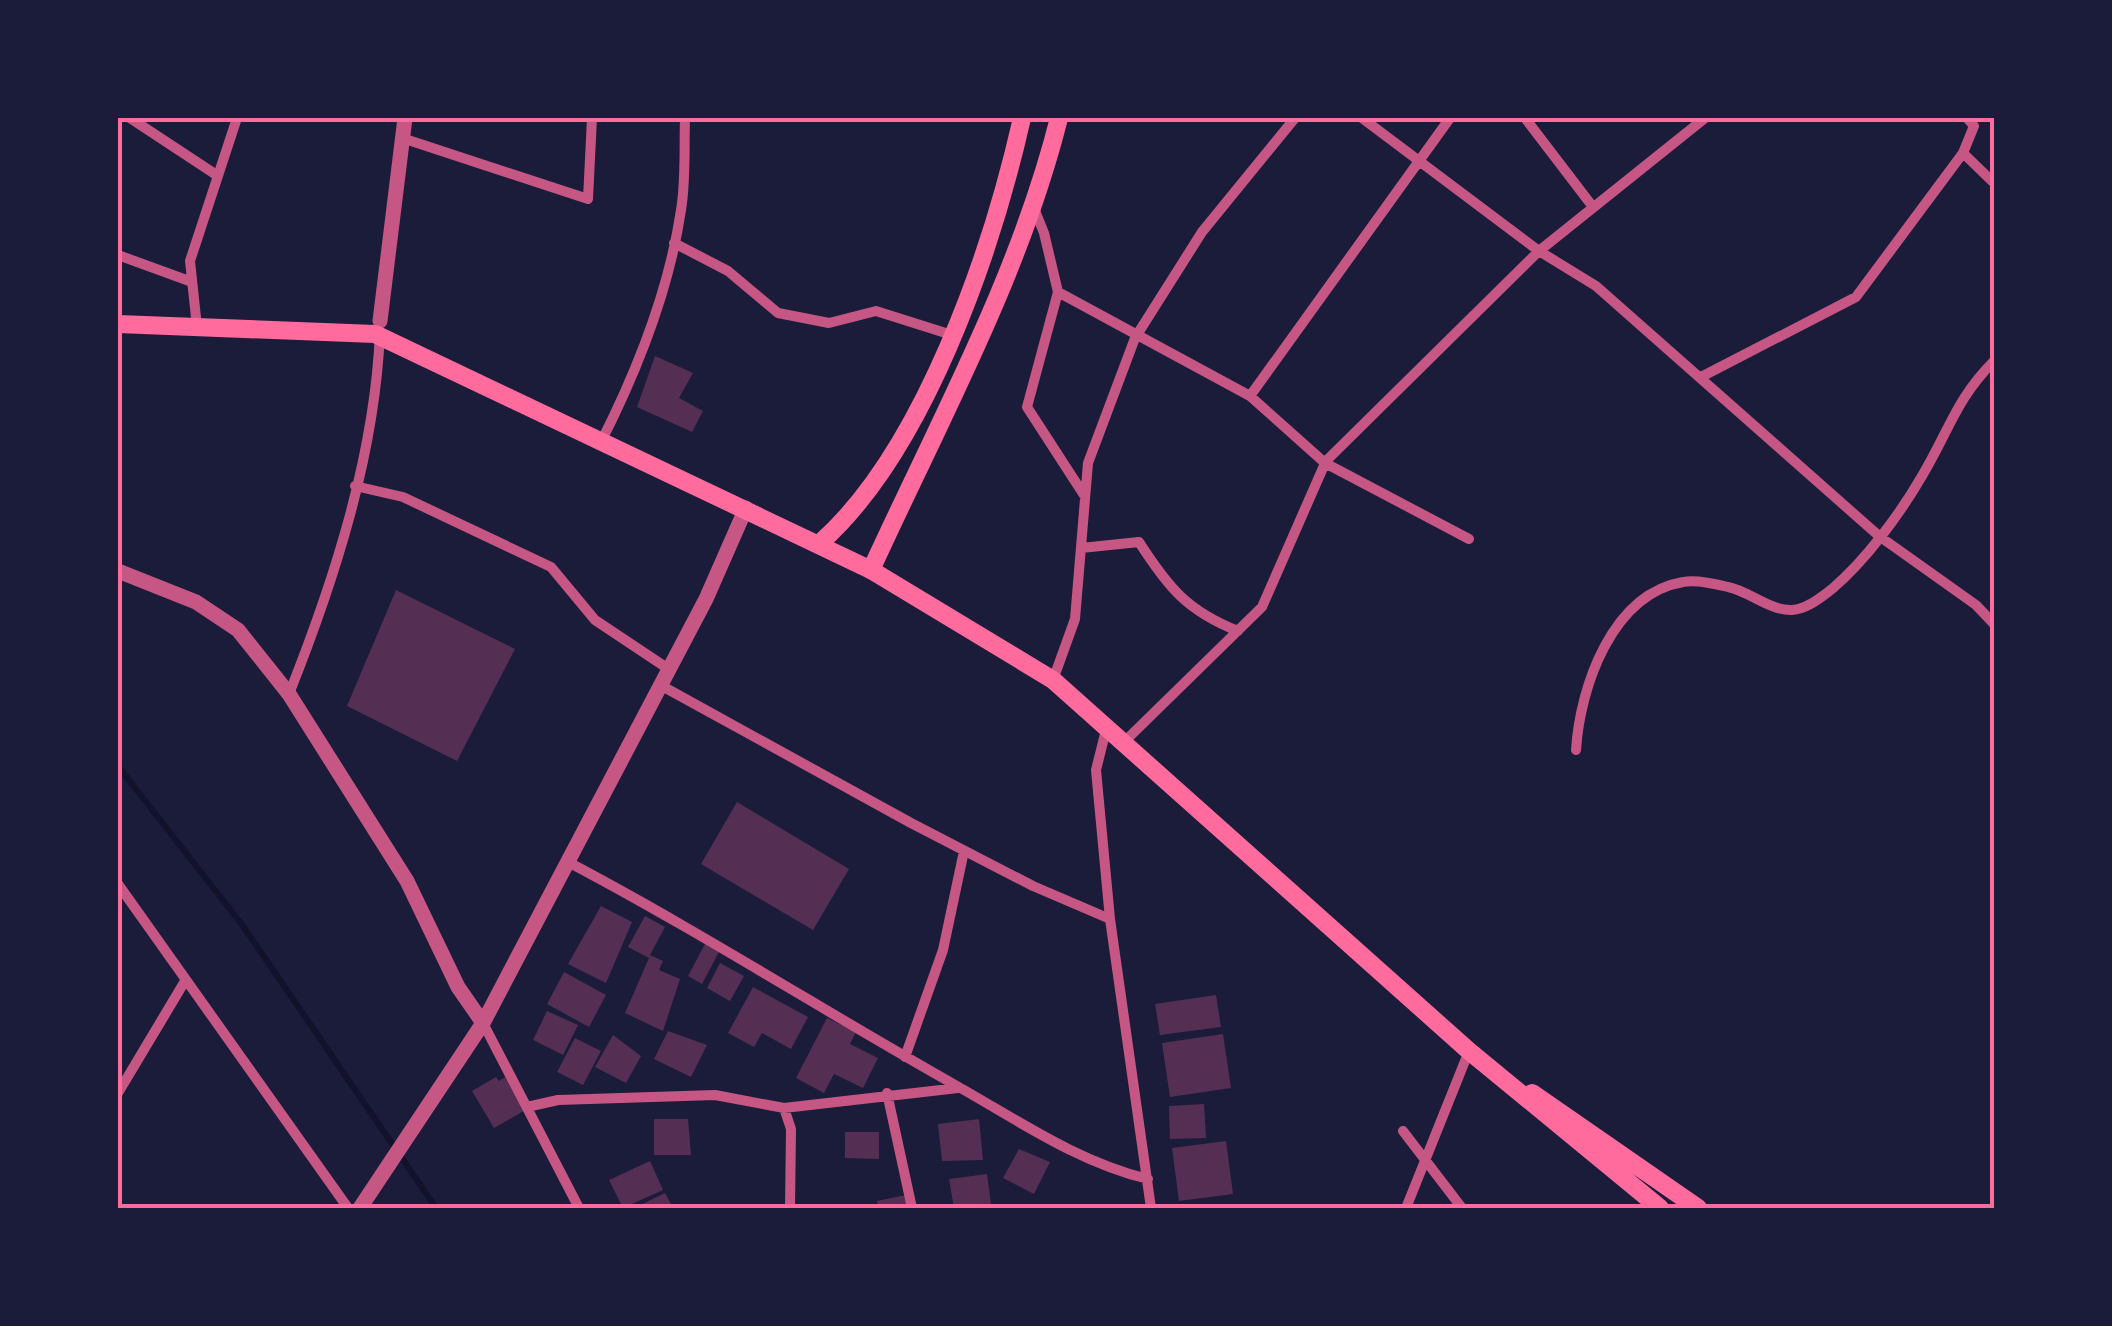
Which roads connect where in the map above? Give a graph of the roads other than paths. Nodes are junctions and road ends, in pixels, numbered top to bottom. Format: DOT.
graph roads {
  1 [pos="130,118"];
  2 [pos="237,118"];
  3 [pos="405,118"];
  4 [pos="592,118"];
  5 [pos="686,118"];
  6 [pos="1022,118"];
  7 [pos="1059,118"];
  8 [pos="1362,118"];
  9 [pos="1450,118"];
  10 [pos="1525,118"];
  11 [pos="1704,118"];
  12 [pos="1289,119"];
  13 [pos="1975,120"];
  14 [pos="402,138"];
  15 [pos="1964,152"];
  16 [pos="1419,158"];
  17 [pos="218,176"];
  18 [pos="1994,182"];
  19 [pos="1593,207"];
  20 [pos="1034,208"];
  21 [pos="674,242"];
  22 [pos="1539,251"];
  23 [pos="118,255"];
  24 [pos="192,282"];
  25 [pos="1058,292"];
  26 [pos="118,324"];
  27 [pos="197,327"];
  28 [pos="380,329"];
  29 [pos="952,335"];
  30 [pos="1136,338"];
  31 [pos="1994,361"];
  32 [pos="1701,377"];
  33 [pos="1250,396"];
  34 [pos="601,442"];
  35 [pos="1325,463"];
  36 [pos="355,486"];
  37 [pos="1085,496"];
  38 [pos="746,508"];
  39 [pos="1879,536"];
  40 [pos="1470,539"];
  41 [pos="820,543"];
  42 [pos="1081,548"];
  43 [pos="871,570"];
  44 [pos="118,571"];
  45 [pos="1994,624"];
  46 [pos="1238,630"];
  47 [pos="670,670"];
  48 [pos="1054,680"];
  49 [pos="662,686"];
  50 [pos="289,694"];
  51 [pos="1106,730"];
  52 [pos="1122,744"];
  53 [pos="1576,750"];
  54 [pos="964,851"];
  55 [pos="568,862"];
  56 [pos="118,884"];
  57 [pos="1110,920"];
  58 [pos="185,981"];
  59 [pos="483,1023"];
  60 [pos="1469,1051"];
  61 [pos="904,1057"];
  62 [pos="960,1088"];
  63 [pos="118,1093"];
  64 [pos="887,1094"];
  65 [pos="527,1107"];
  66 [pos="784,1108"];
  67 [pos="1403,1131"];
  68 [pos="1424,1162"];
  69 [pos="1148,1179"];
  70 [pos="357,1207"];
  71 [pos="579,1208"];
  72 [pos="790,1208"];
  73 [pos="912,1208"];
  74 [pos="1151,1208"];
  75 [pos="1406,1208"];
  76 [pos="1462,1208"];
  77 [pos="1660,1208"];
  78 [pos="1698,1208"];
  1 -- 17 [label="street"];
  2 -- 17 [label="street"];
  3 -- 14 [label="street"];
  4 -- 14 [label="street"];
  5 -- 21 [label="street"];
  6 -- 29 [label="main road"];
  7 -- 20 [label="main road"];
  8 -- 16 [label="street"];
  9 -- 16 [label="street"];
  10 -- 19 [label="street"];
  11 -- 19 [label="street"];
  12 -- 30 [label="street"];
  13 -- 15 [label="street"];
  14 -- 28 [label="street"];
  15 -- 18 [label="street"];
  15 -- 32 [label="street"];
  16 -- 22 [label="street"];
  16 -- 33 [label="street"];
  17 -- 24 [label="street"];
  19 -- 22 [label="street"];
  20 -- 25 [label="street"];
  20 -- 43 [label="main road"];
  21 -- 29 [label="street"];
  21 -- 34 [label="street"];
  22 -- 32 [label="street"];
  22 -- 35 [label="street"];
  23 -- 24 [label="street"];
  24 -- 27 [label="street"];
  25 -- 30 [label="street"];
  25 -- 37 [label="street"];
  26 -- 27 [label="main road"];
  27 -- 28 [label="main road"];
  28 -- 34 [label="main road"];
  28 -- 36 [label="street"];
  29 -- 41 [label="main road"];
  30 -- 33 [label="street"];
  30 -- 37 [label="street"];
  31 -- 39 [label="street"];
  32 -- 39 [label="street"];
  33 -- 35 [label="street"];
  34 -- 38 [label="main road"];
  35 -- 40 [label="street"];
  35 -- 46 [label="street"];
  36 -- 47 [label="street"];
  36 -- 50 [label="street"];
  37 -- 42 [label="street"];
  38 -- 41 [label="main road"];
  38 -- 47 [label="street"];
  39 -- 45 [label="street"];
  39 -- 53 [label="street"];
  41 -- 43 [label="main road"];
  42 -- 46 [label="street"];
  42 -- 48 [label="street"];
  43 -- 48 [label="main road"];
  44 -- 50 [label="street"];
  46 -- 52 [label="street"];
  47 -- 49 [label="street"];
  48 -- 51 [label="main road"];
  49 -- 54 [label="street"];
  49 -- 55 [label="street"];
  50 -- 59 [label="street"];
  51 -- 52 [label="main road"];
  51 -- 57 [label="street"];
  52 -- 60 [label="main road"];
  54 -- 57 [label="street"];
  54 -- 61 [label="street"];
  55 -- 59 [label="street"];
  55 -- 61 [label="street"];
  56 -- 58 [label="street"];
  57 -- 69 [label="street"];
  58 -- 63 [label="street"];
  58 -- 70 [label="street"];
  59 -- 65 [label="street"];
  59 -- 70 [label="street"];
  60 -- 68 [label="street"];
  60 -- 77 [label="main road"];
  60 -- 78 [label="main road"];
  61 -- 62 [label="street"];
  62 -- 64 [label="street"];
  62 -- 69 [label="street"];
  64 -- 66 [label="street"];
  64 -- 73 [label="street"];
  65 -- 66 [label="street"];
  65 -- 71 [label="street"];
  66 -- 72 [label="street"];
  67 -- 68 [label="street"];
  68 -- 75 [label="street"];
  68 -- 76 [label="street"];
  69 -- 74 [label="street"];
}
